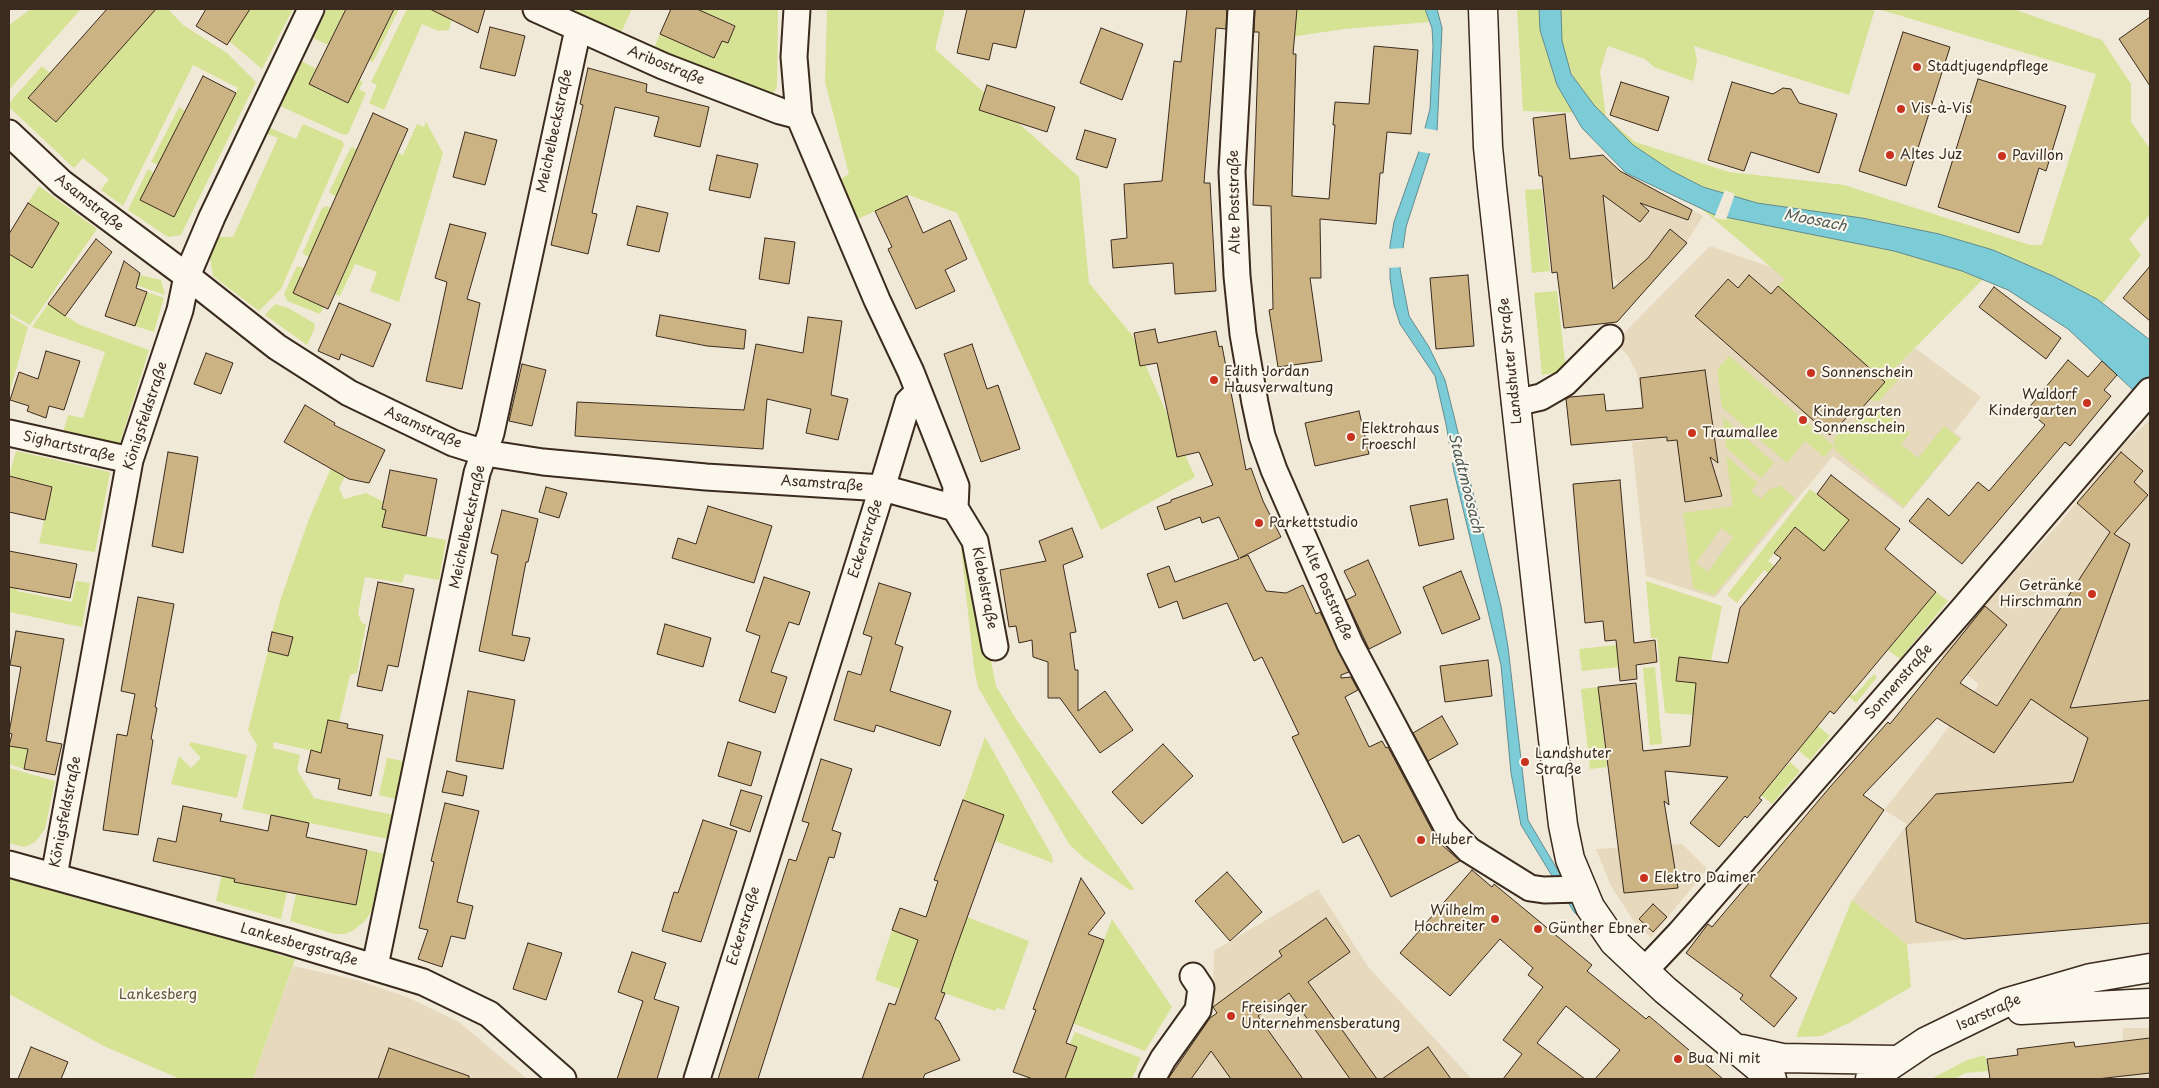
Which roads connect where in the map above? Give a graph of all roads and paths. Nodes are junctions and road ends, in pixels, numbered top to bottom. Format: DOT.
graph roads {
  1 [pos="311,9"];
  2 [pos="536,9"];
  3 [pos="798,9"];
  4 [pos="1241,9"];
  5 [pos="1483,9"];
  6 [pos="578,29"];
  7 [pos="799,116"];
  8 [pos="9,133"];
  9 [pos="187,276"];
  10 [pos="1610,338"];
  11 [pos="918,392"];
  12 [pos="2145,396"];
  13 [pos="1515,403"];
  14 [pos="9,433"];
  15 [pos="485,453"];
  16 [pos="130,460"];
  17 [pos="883,488"];
  18 [pos="955,508"];
  19 [pos="995,647"];
  20 [pos="9,864"];
  21 [pos="54,876"];
  22 [pos="1581,889"];
  23 [pos="375,966"];
  24 [pos="2150,968"];
  25 [pos="1644,971"];
  26 [pos="1193,976"];
  27 [pos="2150,1003"];
  28 [pos="1984,1013"];
  29 [pos="1735,1047"];
  30 [pos="1896,1060"];
  31 [pos="563,1079"];
  32 [pos="697,1079"];
  33 [pos="1152,1079"];
  34 [pos="1772,1079"];
  35 [pos="1870,1079"];
  1 -- 9 [label="street, Königsfeldstraße"];
  2 -- 6 [label="street, Aribostraße"];
  3 -- 7 [label="street"];
  4 -- 22 [label="street, Alte Poststraße"];
  5 -- 13 [label="main road, Landshuter Straße"];
  6 -- 7 [label="street, Aribostraße"];
  6 -- 15 [label="street, Meichelbeckstraße"];
  7 -- 11 [label="street"];
  8 -- 9 [label="street, Asamstraße"];
  9 -- 15 [label="street, Asamstraße"];
  9 -- 16 [label="street, Königsfeldstraße"];
  10 -- 13 [label="street"];
  11 -- 17 [label="street, Eckerstraße"];
  11 -- 18 [label="street"];
  12 -- 25 [label="street, Sonnenstraße"];
  13 -- 22 [label="main road, Landshuter Straße"];
  14 -- 16 [label="street, Sighartstraße"];
  15 -- 17 [label="street, Asamstraße"];
  15 -- 23 [label="street, Meichelbeckstraße"];
  16 -- 21 [label="street, Königsfeldstraße"];
  17 -- 18 [label="street, Asamstraße"];
  17 -- 32 [label="street, Eckerstraße"];
  18 -- 19 [label="street, Klebelstraße"];
  20 -- 21 [label="street, Lankesbergstraße"];
  21 -- 23 [label="street, Lankesbergstraße"];
  22 -- 25 [label="main road, Landshuter Straße"];
  23 -- 31 [label="street, Lankesbergstraße"];
  24 -- 28 [label="main road, Isarstraße"];
  25 -- 29 [label="main road, Landshuter Straße"];
  26 -- 33 [label="street"];
  27 -- 28 [label="main road"];
  28 -- 30 [label="main road, Isarstraße"];
  29 -- 30 [label="main road"];
  29 -- 34 [label="main road, Landshuter Straße"];
  30 -- 35 [label="main road, Isarstraße"];
}
